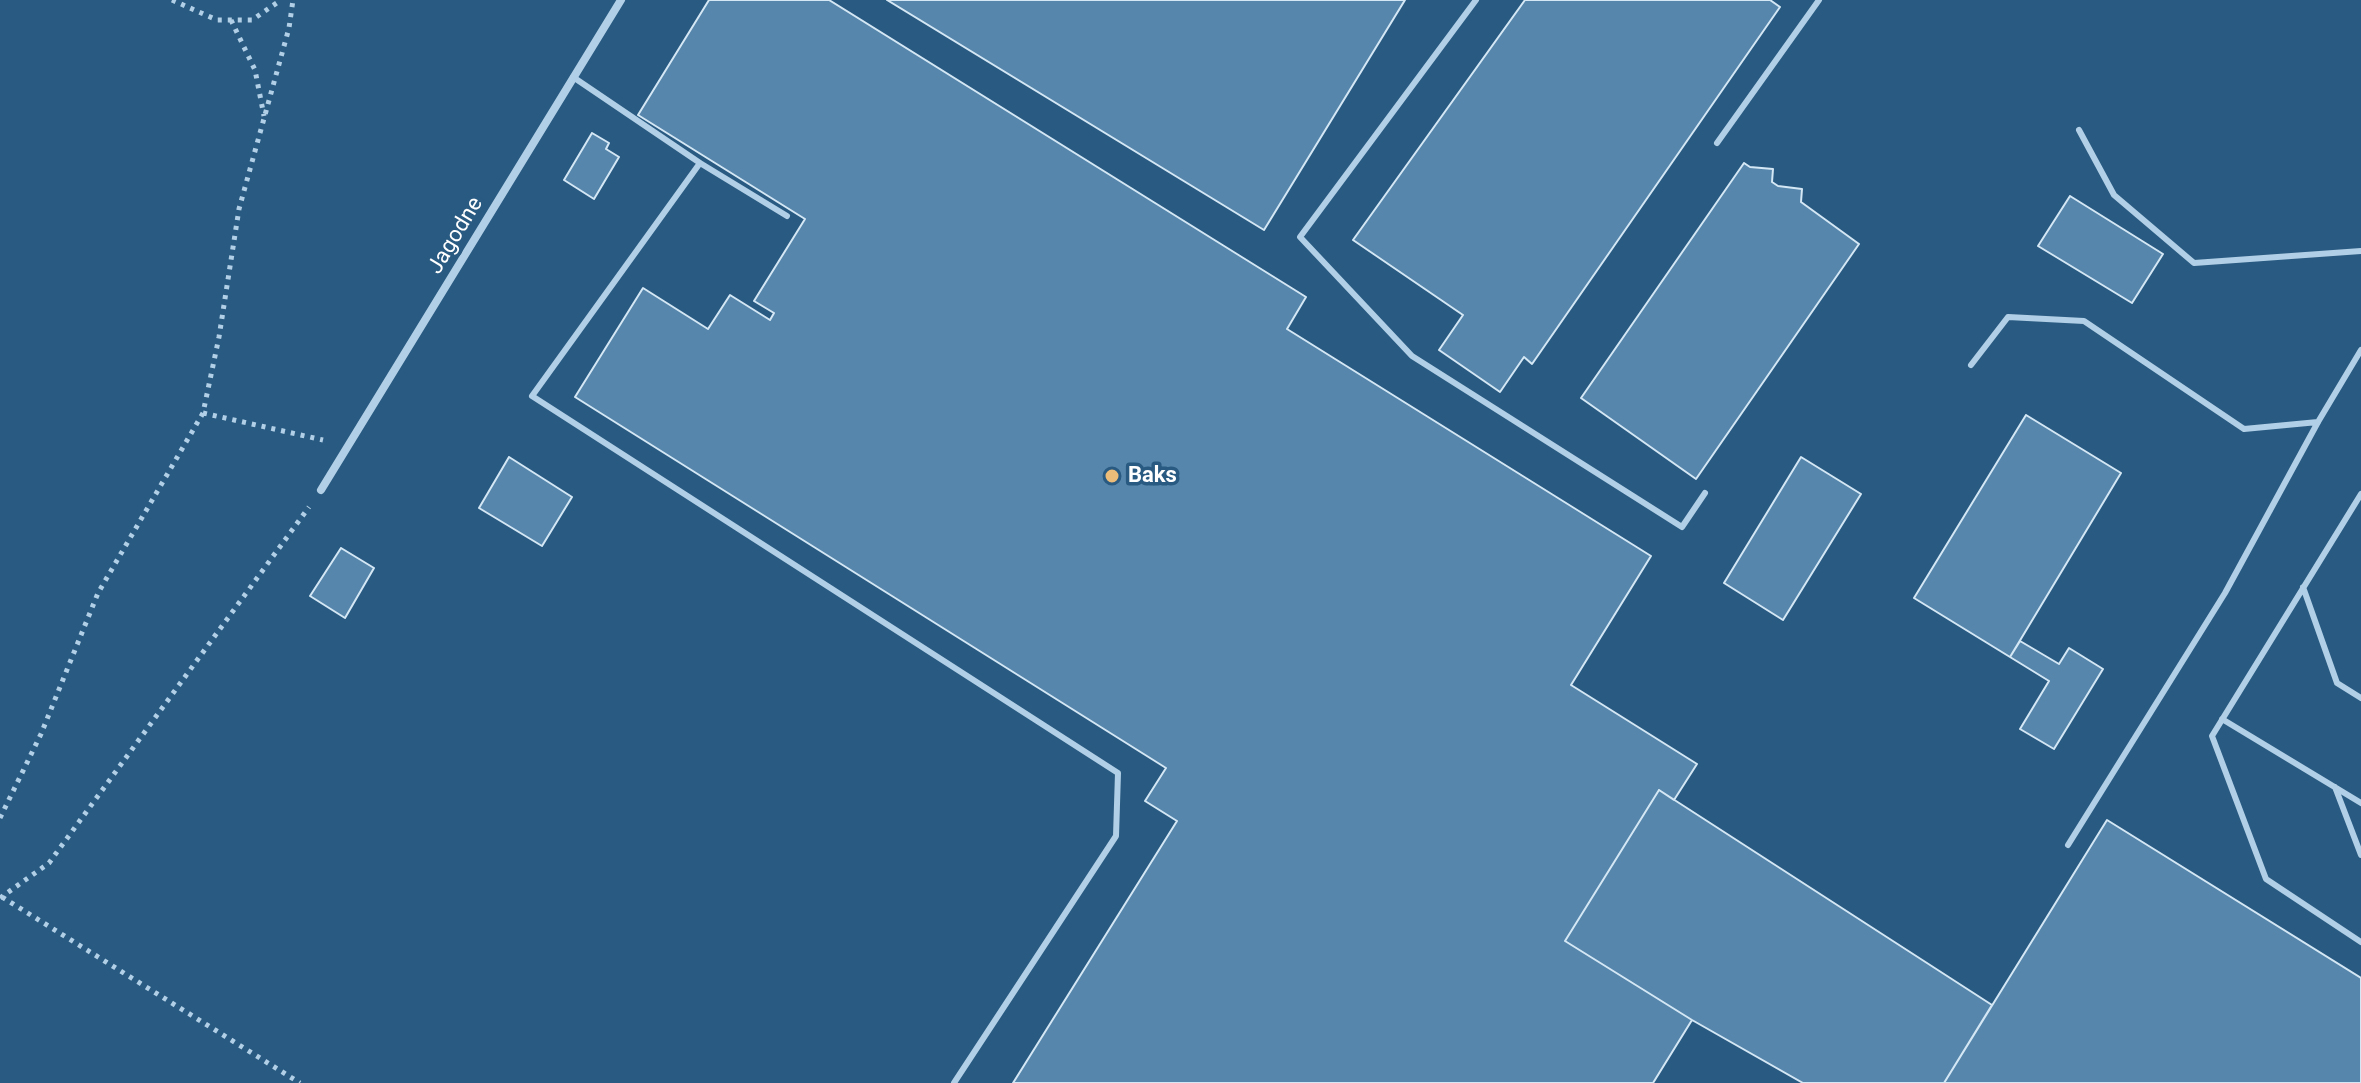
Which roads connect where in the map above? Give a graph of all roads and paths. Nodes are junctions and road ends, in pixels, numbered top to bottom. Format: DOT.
graph roads {
  1 [pos="172,0"];
  2 [pos="281,0"];
  3 [pos="293,0"];
  4 [pos="621,0"];
  5 [pos="1476,0"];
  6 [pos="1819,0"];
  7 [pos="231,20"];
  8 [pos="573,77"];
  9 [pos="264,117"];
  10 [pos="2079,130"];
  11 [pos="1717,143"];
  12 [pos="700,163"];
  13 [pos="787,216"];
  14 [pos="2361,251"];
  15 [pos="2361,350"];
  16 [pos="1971,365"];
  17 [pos="203,413"];
  18 [pos="2318,422"];
  19 [pos="348,446"];
  20 [pos="321,490"];
  21 [pos="1705,493"];
  22 [pos="2361,494"];
  23 [pos="2303,587"];
  24 [pos="2361,698"];
  25 [pos="2222,719"];
  26 [pos="2335,787"];
  27 [pos="2361,803"];
  28 [pos="0,818"];
  29 [pos="2068,845"];
  30 [pos="2361,855"];
  31 [pos="1,898"];
  32 [pos="2361,942"];
  33 [pos="300,1083"];
  34 [pos="954,1083"];
  1 -- 7 [label="path"];
  2 -- 7 [label="path"];
  3 -- 9 [label="path"];
  4 -- 8 [label="street, Jagodne"];
  5 -- 21 [label="lane"];
  6 -- 11 [label="lane"];
  7 -- 9 [label="path"];
  8 -- 12 [label="lane"];
  8 -- 19 [label="street, Jagodne"];
  9 -- 17 [label="path"];
  10 -- 14 [label="lane"];
  12 -- 13 [label="lane"];
  12 -- 34 [label="lane"];
  15 -- 18 [label="lane"];
  16 -- 18 [label="lane"];
  17 -- 19 [label="path"];
  17 -- 28 [label="path"];
  18 -- 29 [label="lane"];
  19 -- 20 [label="street, Jagodne"];
  20 -- 31 [label="path"];
  22 -- 23 [label="lane"];
  23 -- 24 [label="lane"];
  23 -- 25 [label="lane"];
  25 -- 26 [label="lane"];
  25 -- 32 [label="lane"];
  26 -- 27 [label="lane"];
  26 -- 30 [label="lane"];
  31 -- 33 [label="path"];
}
